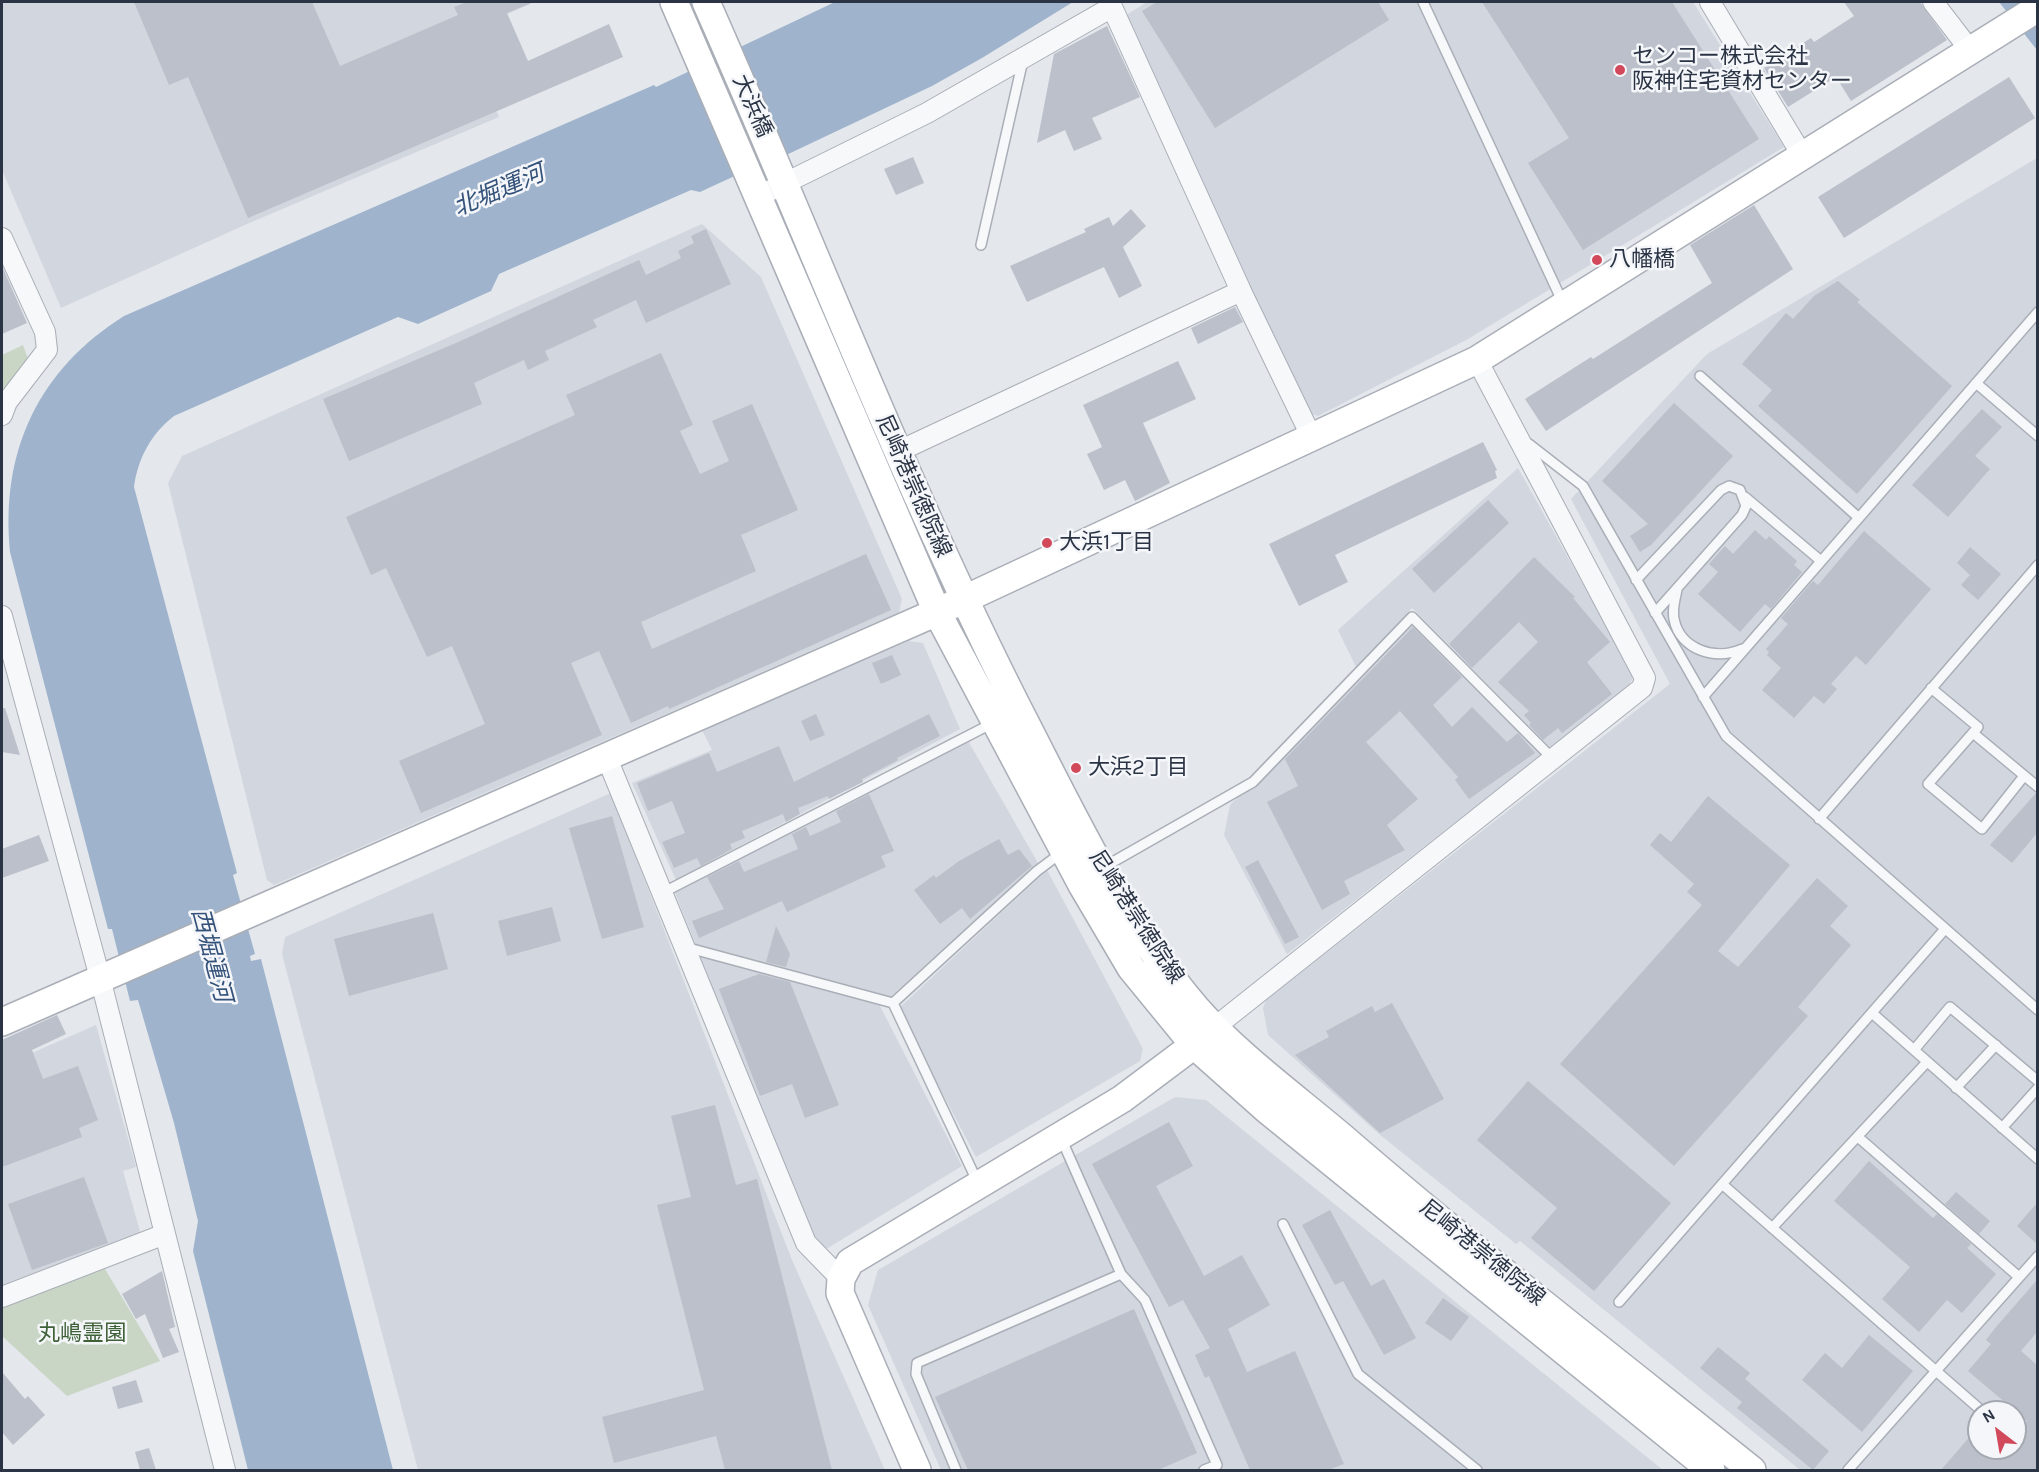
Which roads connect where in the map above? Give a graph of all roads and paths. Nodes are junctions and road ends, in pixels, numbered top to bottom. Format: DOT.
graph roads {
  1 [pos="675,2"];
  2 [pos="706,2"];
  3 [pos="1423,2"];
  4 [pos="1710,2"];
  5 [pos="1933,2"];
  6 [pos="2037,8"];
  7 [pos="1970,50"];
  8 [pos="1023,58"];
  9 [pos="1802,155"];
  10 [pos="782,176"];
  11 [pos="755,186"];
  12 [pos="2,238"];
  13 [pos="981,244"];
  14 [pos="1241,291"];
  15 [pos="1564,305"];
  16 [pos="2037,312"];
  17 [pos="1477,360"];
  18 [pos="1700,376"];
  19 [pos="1976,383"];
  20 [pos="2,415"];
  21 [pos="1506,417"];
  22 [pos="2037,436"];
  23 [pos="1312,438"];
  24 [pos="897,452"];
  25 [pos="1745,497"];
  26 [pos="1859,518"];
  27 [pos="1821,561"];
  28 [pos="2037,565"];
  29 [pos="1636,580"];
  30 [pos="1678,588"];
  31 [pos="964,599"];
  32 [pos="937,612"];
  33 [pos="1655,613"];
  34 [pos="2,616"];
  35 [pos="1747,647"];
  36 [pos="1931,688"];
  37 [pos="1703,697"];
  38 [pos="995,722"];
  39 [pos="1973,733"];
  40 [pos="606,756"];
  41 [pos="1553,759"];
  42 [pos="2025,776"];
  43 [pos="2037,787"];
  44 [pos="1819,819"];
  45 [pos="1064,851"];
  46 [pos="1102,868"];
  47 [pos="664,892"];
  48 [pos="1945,929"];
  49 [pos="686,947"];
  50 [pos="111,974"];
  51 [pos="893,1003"];
  52 [pos="2037,1010"];
  53 [pos="1872,1013"];
  54 [pos="2,1022"];
  55 [pos="1214,1026"];
  56 [pos="1194,1045"];
  57 [pos="1996,1045"];
  58 [pos="1914,1050"];
  59 [pos="1927,1062"];
  60 [pos="2037,1081"];
  61 [pos="1956,1088"];
  62 [pos="2037,1088"];
  63 [pos="2002,1128"];
  64 [pos="1060,1136"];
  65 [pos="1857,1137"];
  66 [pos="2037,1159"];
  67 [pos="1722,1184"];
  68 [pos="979,1185"];
  69 [pos="1283,1224"];
  70 [pos="1772,1228"];
  71 [pos="165,1234"];
  72 [pos="2037,1256"];
  73 [pos="1121,1274"];
  74 [pos="2019,1277"];
  75 [pos="841,1279"];
  76 [pos="2,1297"];
  77 [pos="1618,1302"];
  78 [pos="1936,1371"];
  79 [pos="1969,1400"];
  80 [pos="225,1470"];
  81 [pos="917,1470"];
  82 [pos="956,1470"];
  83 [pos="1204,1470"];
  84 [pos="1477,1470"];
  85 [pos="1711,1470"];
  86 [pos="1752,1470"];
  87 [pos="1848,1470"];
  1 -- 11 [label="main road, 大浜橋"];
  2 -- 10 [label="main road, 大浜橋"];
  3 -- 15 [label="lane"];
  4 -- 9 [label="street"];
  5 -- 7 [label="street"];
  6 -- 7 [label="main road"];
  7 -- 9 [label="main road"];
  8 -- 10 [label="street"];
  8 -- 13 [label="lane"];
  8 -- 14 [label="street"];
  9 -- 15 [label="main road"];
  10 -- 11 [label="street"];
  10 -- 24 [label="main road, 尼崎港崇徳院線"];
  11 -- 32 [label="main road, 尼崎港崇徳院線"];
  12 -- 20 [label="street"];
  14 -- 23 [label="street"];
  14 -- 24 [label="street"];
  15 -- 17 [label="main road"];
  16 -- 19 [label="lane"];
  17 -- 21 [label="street"];
  17 -- 23 [label="main road"];
  18 -- 26 [label="lane"];
  19 -- 22 [label="lane"];
  19 -- 26 [label="lane"];
  21 -- 29 [label="lane"];
  21 -- 41 [label="street"];
  23 -- 31 [label="main road"];
  24 -- 31 [label="main road, 尼崎港崇徳院線"];
  25 -- 27 [label="lane"];
  25 -- 29 [label="lane"];
  25 -- 30 [label="lane"];
  26 -- 27 [label="lane"];
  27 -- 35 [label="lane"];
  28 -- 36 [label="lane"];
  29 -- 33 [label="lane"];
  30 -- 33 [label="lane"];
  30 -- 35 [label="lane"];
  31 -- 32 [label="main road"];
  31 -- 46 [label="main road, 尼崎港崇徳院線"];
  32 -- 38 [label="main road, 尼崎港崇徳院線"];
  32 -- 40 [label="main road"];
  33 -- 37 [label="lane"];
  34 -- 50 [label="street"];
  35 -- 37 [label="lane"];
  36 -- 39 [label="lane"];
  36 -- 44 [label="lane"];
  37 -- 44 [label="lane"];
  38 -- 45 [label="main road, 尼崎港崇徳院線"];
  38 -- 47 [label="lane"];
  39 -- 42 [label="lane"];
  39 -- 42 [label="lane"];
  40 -- 47 [label="street"];
  40 -- 50 [label="main road"];
  41 -- 46 [label="lane"];
  41 -- 55 [label="street"];
  42 -- 43 [label="lane"];
  44 -- 48 [label="lane"];
  45 -- 51 [label="lane"];
  45 -- 56 [label="main road, 尼崎港崇徳院線"];
  46 -- 55 [label="main road, 尼崎港崇徳院線"];
  47 -- 49 [label="street"];
  48 -- 52 [label="lane"];
  48 -- 53 [label="lane"];
  49 -- 51 [label="lane"];
  49 -- 75 [label="street"];
  50 -- 54 [label="main road"];
  50 -- 71 [label="street"];
  51 -- 68 [label="lane"];
  53 -- 58 [label="lane"];
  53 -- 67 [label="lane"];
  55 -- 56 [label="street"];
  55 -- 86 [label="main road, 尼崎港崇徳院線"];
  56 -- 64 [label="main road"];
  56 -- 85 [label="main road, 尼崎港崇徳院線"];
  57 -- 58 [label="lane"];
  57 -- 60 [label="lane"];
  57 -- 61 [label="lane"];
  58 -- 59 [label="lane"];
  59 -- 61 [label="lane"];
  59 -- 65 [label="lane"];
  61 -- 63 [label="lane"];
  62 -- 63 [label="lane"];
  63 -- 66 [label="lane"];
  64 -- 68 [label="main road"];
  64 -- 73 [label="lane"];
  65 -- 70 [label="lane"];
  65 -- 74 [label="lane"];
  67 -- 70 [label="lane"];
  67 -- 77 [label="lane"];
  68 -- 75 [label="main road"];
  69 -- 84 [label="lane"];
  70 -- 78 [label="lane"];
  71 -- 76 [label="street"];
  71 -- 80 [label="street"];
  72 -- 74 [label="lane"];
  73 -- 82 [label="lane"];
  73 -- 83 [label="lane"];
  74 -- 78 [label="lane"];
  75 -- 81 [label="main road"];
  78 -- 79 [label="lane"];
  78 -- 87 [label="lane"];
}
